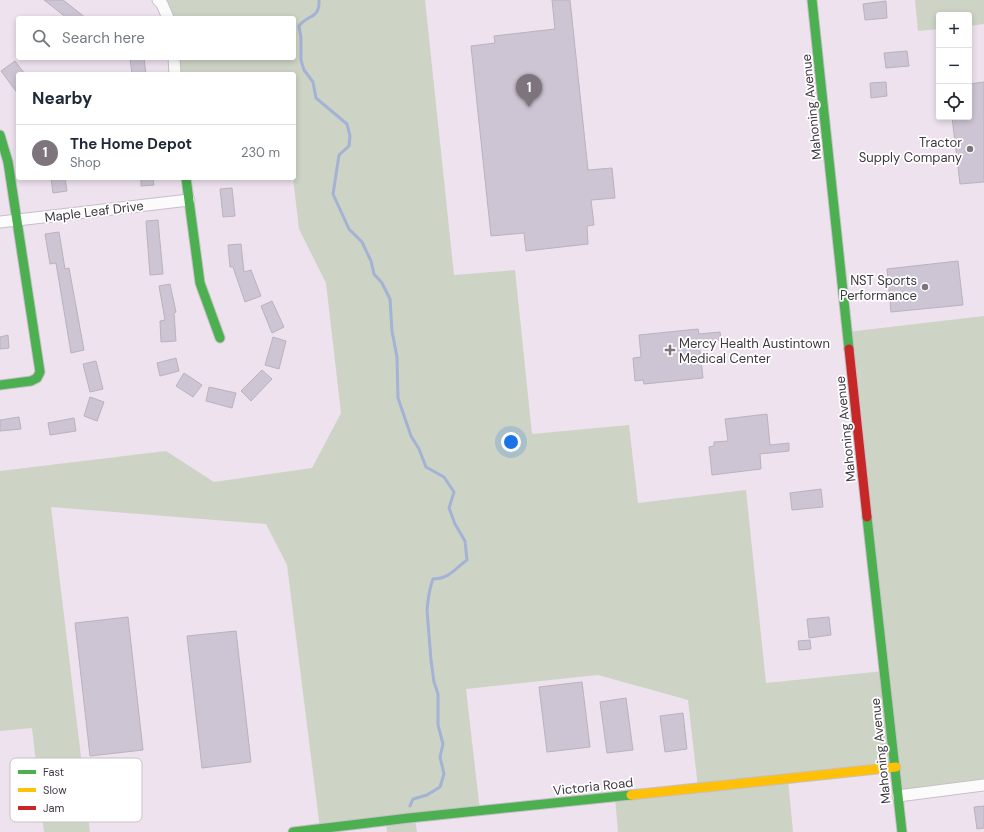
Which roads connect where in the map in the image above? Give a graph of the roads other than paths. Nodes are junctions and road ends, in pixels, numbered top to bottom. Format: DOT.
graph roads {
  1 [pos="158,0"];
  2 [pos="812,0"];
  3 [pos="167,16"];
  4 [pos="174,60"];
  5 [pos="175,72"];
  6 [pos="0,135"];
  7 [pos="186,180"];
  8 [pos="189,200"];
  9 [pos="17,220"];
  10 [pos="0,222"];
  11 [pos="220,338"];
  12 [pos="0,385"];
  13 [pos="896,768"];
  14 [pos="984,785"];
  15 [pos="898,796"];
  16 [pos="293,832"];
  17 [pos="902,832"];
  1 -- 3 [label="street"];
  2 -- 13 [label="street, Mahoning Avenue"];
  4 -- 5 [label="street"];
  6 -- 9 [label="street"];
  7 -- 8 [label="street"];
  8 -- 9 [label="street, Maple Leaf Drive"];
  8 -- 11 [label="street"];
  9 -- 10 [label="street, Maple Leaf Drive"];
  9 -- 12 [label="street"];
  13 -- 15 [label="street, Mahoning Avenue"];
  13 -- 16 [label="street, Victoria Road"];
  14 -- 15 [label="street"];
  15 -- 17 [label="street, Mahoning Avenue"];
}
